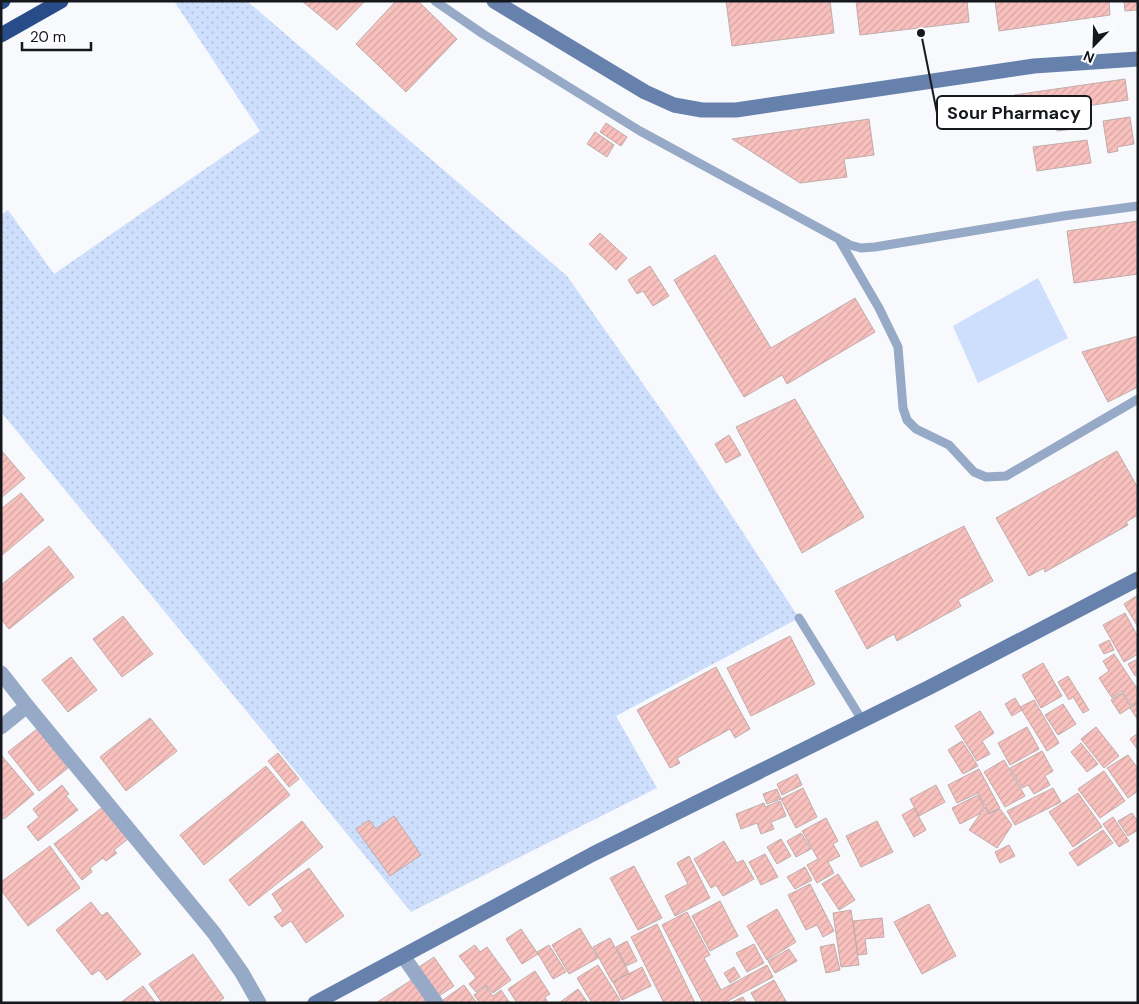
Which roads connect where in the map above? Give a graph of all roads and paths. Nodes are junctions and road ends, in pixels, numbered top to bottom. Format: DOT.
graph roads {
  1 [pos="61,1"];
  2 [pos="435,1"];
  3 [pos="494,1"];
  4 [pos="1,35"];
  5 [pos="1138,59"];
  6 [pos="1138,206"];
  7 [pos="840,241"];
  8 [pos="1138,399"];
  9 [pos="1138,579"];
  10 [pos="799,618"];
  11 [pos="1,673"];
  12 [pos="27,706"];
  13 [pos="862,720"];
  14 [pos="1,727"];
  15 [pos="403,956"];
  16 [pos="259,1003"];
  17 [pos="315,1003"];
  18 [pos="436,1003"];
  1 -- 4 [label="highway"];
  2 -- 7 [label="lane"];
  3 -- 5 [label="main road"];
  6 -- 7 [label="lane"];
  7 -- 8 [label="lane"];
  9 -- 13 [label="main road"];
  10 -- 13 [label="lane"];
  11 -- 12 [label="street"];
  12 -- 14 [label="street"];
  12 -- 16 [label="street"];
  13 -- 15 [label="main road"];
  15 -- 17 [label="main road"];
  15 -- 18 [label="street"];
}
